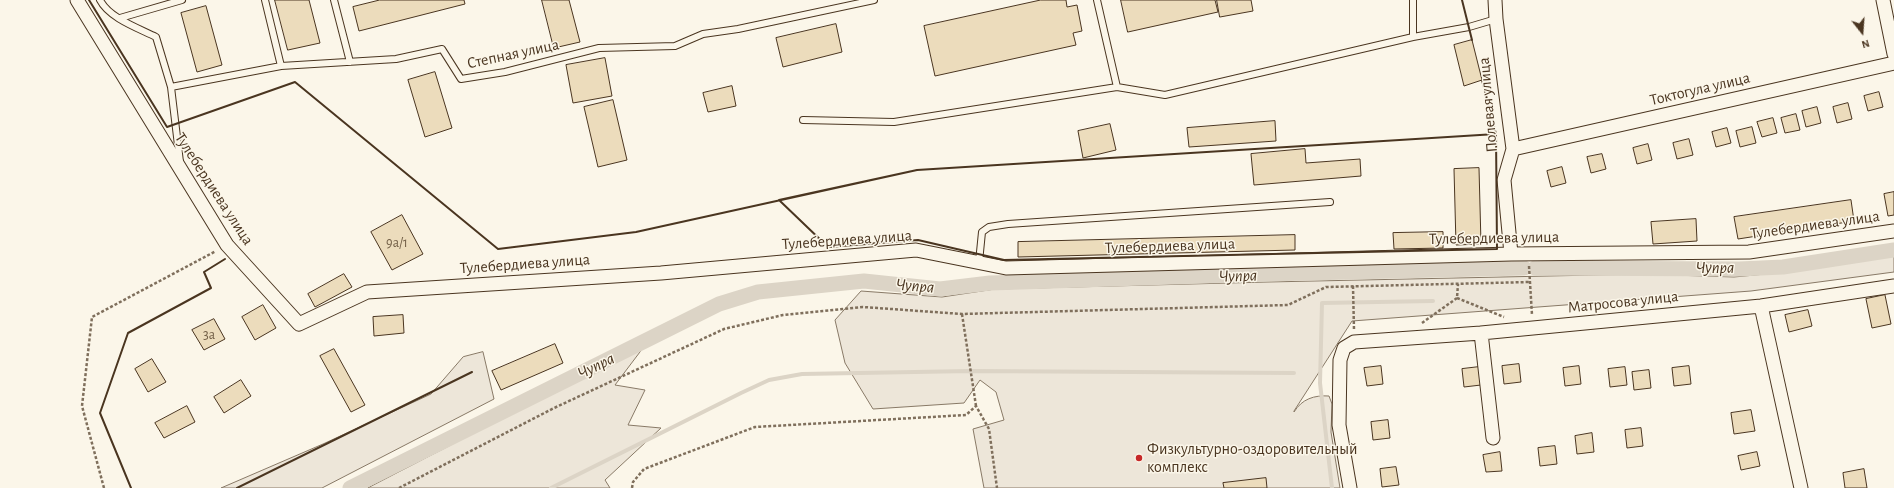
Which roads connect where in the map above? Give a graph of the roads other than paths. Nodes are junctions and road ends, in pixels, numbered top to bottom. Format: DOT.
graph roads {
  1 [pos="77,0"];
  2 [pos="100,0"];
  3 [pos="182,0"];
  4 [pos="265,0"];
  5 [pos="334,0"];
  6 [pos="874,0"];
  7 [pos="1097,0"];
  8 [pos="1413,0"];
  9 [pos="1495,0"];
  10 [pos="1883,0"];
  11 [pos="120,18"];
  12 [pos="1496,19"];
  13 [pos="1413,37"];
  14 [pos="1894,54"];
  15 [pos="350,62"];
  16 [pos="1894,62"];
  17 [pos="281,66"];
  18 [pos="171,87"];
  19 [pos="1117,87"];
  20 [pos="803,120"];
  21 [pos="1512,149"];
  22 [pos="181,171"];
  23 [pos="1330,202"];
  24 [pos="1894,231"];
  25 [pos="1511,254"];
  26 [pos="979,262"];
  27 [pos="1894,286"];
  28 [pos="1761,306"];
  29 [pos="1481,333"];
  30 [pos="1493,438"];
  31 [pos="1350,488"];
  32 [pos="1801,488"];
  1 -- 22 [label="street, Тулебердиева улица"];
  2 -- 11 [label="lane"];
  3 -- 11 [label="lane"];
  4 -- 17 [label="lane"];
  5 -- 15 [label="lane"];
  6 -- 15 [label="lane, Степная улица"];
  7 -- 19 [label="lane"];
  8 -- 13 [label="lane"];
  9 -- 12 [label="street, Полевая улица"];
  10 -- 14 [label="street"];
  11 -- 18 [label="lane"];
  12 -- 13 [label="lane"];
  12 -- 21 [label="street, Полевая улица"];
  13 -- 19 [label="lane"];
  15 -- 17 [label="lane, Степная улица"];
  16 -- 21 [label="street, Токтогула улица"];
  17 -- 18 [label="lane, Степная улица"];
  18 -- 22 [label="lane"];
  19 -- 20 [label="lane"];
  21 -- 25 [label="street, Полевая улица"];
  22 -- 26 [label="street, Тулебердиева улица"];
  23 -- 26 [label="lane"];
  24 -- 25 [label="street, Тулебердиева улица"];
  25 -- 26 [label="street, Тулебердиева улица"];
  27 -- 28 [label="street, Матросова улица"];
  28 -- 29 [label="street, Матросова улица"];
  28 -- 32 [label="street"];
  29 -- 30 [label="street"];
  29 -- 31 [label="street, Матросова улица"];
}
